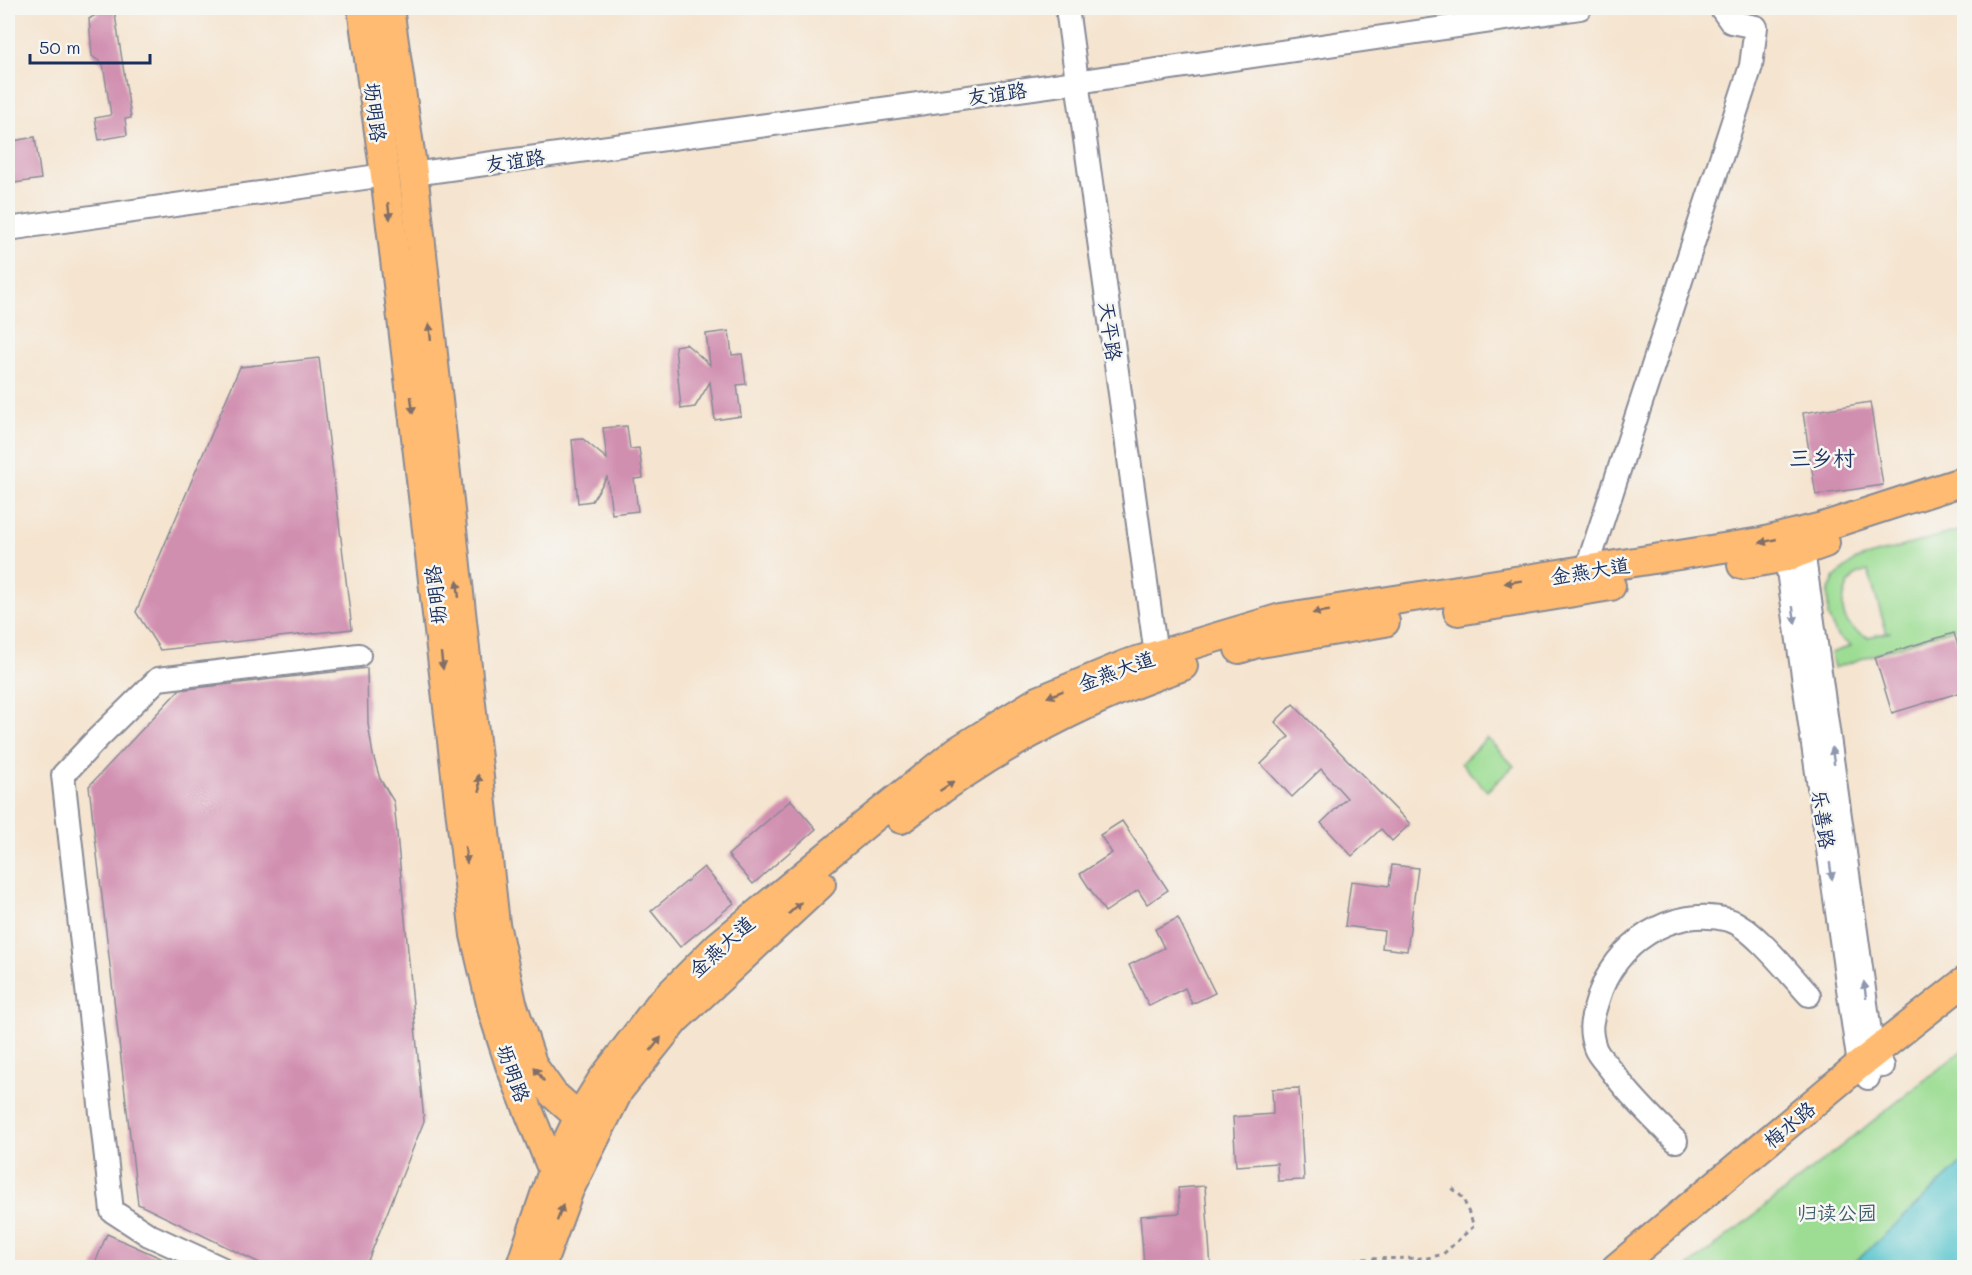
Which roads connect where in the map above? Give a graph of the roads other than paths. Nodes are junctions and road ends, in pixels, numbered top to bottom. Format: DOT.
graph roads {
  1 [pos="362,8"];
  2 [pos="389,8"];
  3 [pos="1067,8"];
  4 [pos="1580,8"];
  5 [pos="1721,8"];
  6 [pos="1076,82"];
  7 [pos="383,168"];
  8 [pos="413,174"];
  9 [pos="8,214"];
  10 [pos="8,229"];
  11 [pos="1965,481"];
  12 [pos="1965,496"];
  13 [pos="1794,554"];
  14 [pos="1586,570"];
  15 [pos="359,655"];
  16 [pos="1156,655"];
  17 [pos="1965,982"];
  18 [pos="1809,995"];
  19 [pos="1965,1007"];
  20 [pos="1871,1066"];
  21 [pos="579,1117"];
  22 [pos="1676,1141"];
  23 [pos="553,1171"];
  24 [pos="221,1268"];
  25 [pos="520,1268"];
  26 [pos="540,1268"];
  27 [pos="1616,1268"];
  28 [pos="1631,1268"];
  1 -- 7 [label="main road, 坜明路"];
  2 -- 8 [label="main road, 坜明路"];
  3 -- 6 [label="street, 天平路"];
  4 -- 6 [label="street, 友谊路"];
  5 -- 14 [label="street"];
  6 -- 8 [label="street, 友谊路"];
  6 -- 16 [label="street, 天平路"];
  7 -- 9 [label="street"];
  7 -- 10 [label="street"];
  7 -- 23 [label="main road, 坜明路, one-way"];
  21 -- 8 [label="main road, 坜明路, one-way"];
  11 -- 14 [label="main road, 金燕大道, one-way"];
  12 -- 13 [label="main road, 金燕大道"];
  13 -- 20 [label="street, 乐善路"];
  26 -- 13 [label="main road, 金燕大道, one-way"];
  14 -- 16 [label="main road, 金燕大道, one-way"];
  15 -- 24 [label="street"];
  16 -- 21 [label="main road, 金燕大道, one-way"];
  17 -- 20 [label="main road, 梅水路"];
  18 -- 22 [label="street"];
  19 -- 20 [label="main road, 梅水路"];
  20 -- 27 [label="main road, 梅水路"];
  20 -- 28 [label="main road, 梅水路"];
  21 -- 23 [label="main road, 金燕大道"];
  23 -- 25 [label="main road, 金燕大道"];
}
